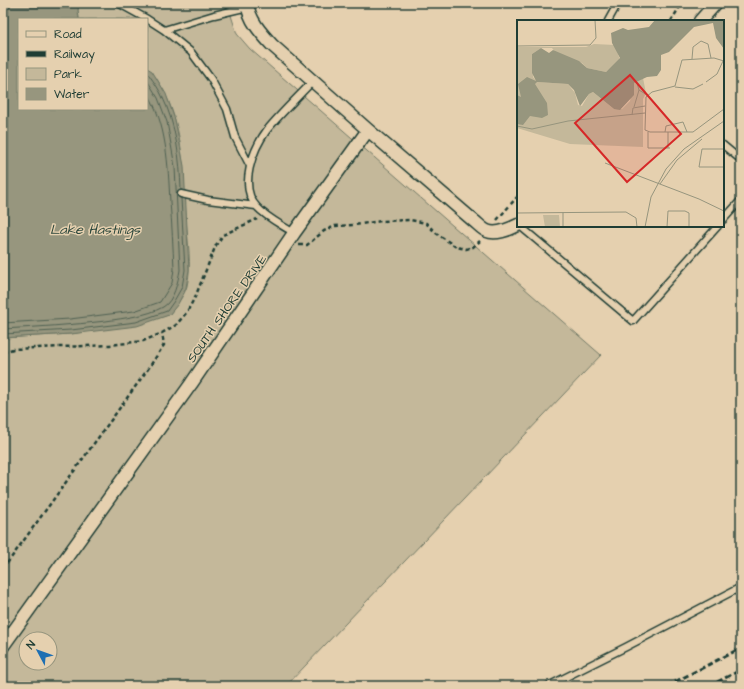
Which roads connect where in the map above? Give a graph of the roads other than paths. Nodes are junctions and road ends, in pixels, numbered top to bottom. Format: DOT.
graph roads {
  1 [pos="118,3"];
  2 [pos="618,3"];
  3 [pos="716,3"];
  4 [pos="247,5"];
  5 [pos="145,18"];
  6 [pos="148,20"];
  7 [pos="609,20"];
  8 [pos="701,20"];
  9 [pos="164,30"];
  10 [pos="313,81"];
  11 [pos="368,130"];
  12 [pos="724,146"];
  13 [pos="741,160"];
  14 [pos="250,166"];
  15 [pos="181,194"];
  16 [pos="741,200"];
  17 [pos="256,206"];
  18 [pos="724,219"];
  19 [pos="517,227"];
  20 [pos="520,227"];
  21 [pos="717,227"];
  22 [pos="292,237"];
  23 [pos="741,587"];
  24 [pos="3,646"];
  25 [pos="548,686"];
  1 -- 5 [label="lane"];
  2 -- 7 [label="lane"];
  3 -- 8 [label="street"];
  4 -- 9 [label="lane"];
  4 -- 10 [label="street"];
  6 -- 9 [label="lane"];
  9 -- 14 [label="lane"];
  10 -- 11 [label="street"];
  10 -- 14 [label="lane"];
  11 -- 19 [label="street"];
  11 -- 22 [label="street, SOUTH SHORE DRIVE"];
  12 -- 13 [label="lane"];
  14 -- 17 [label="lane"];
  15 -- 17 [label="lane"];
  16 -- 18 [label="lane"];
  17 -- 22 [label="lane"];
  20 -- 21 [label="lane"];
  22 -- 24 [label="street, SOUTH SHORE DRIVE"];
  23 -- 25 [label="lane"];
}
